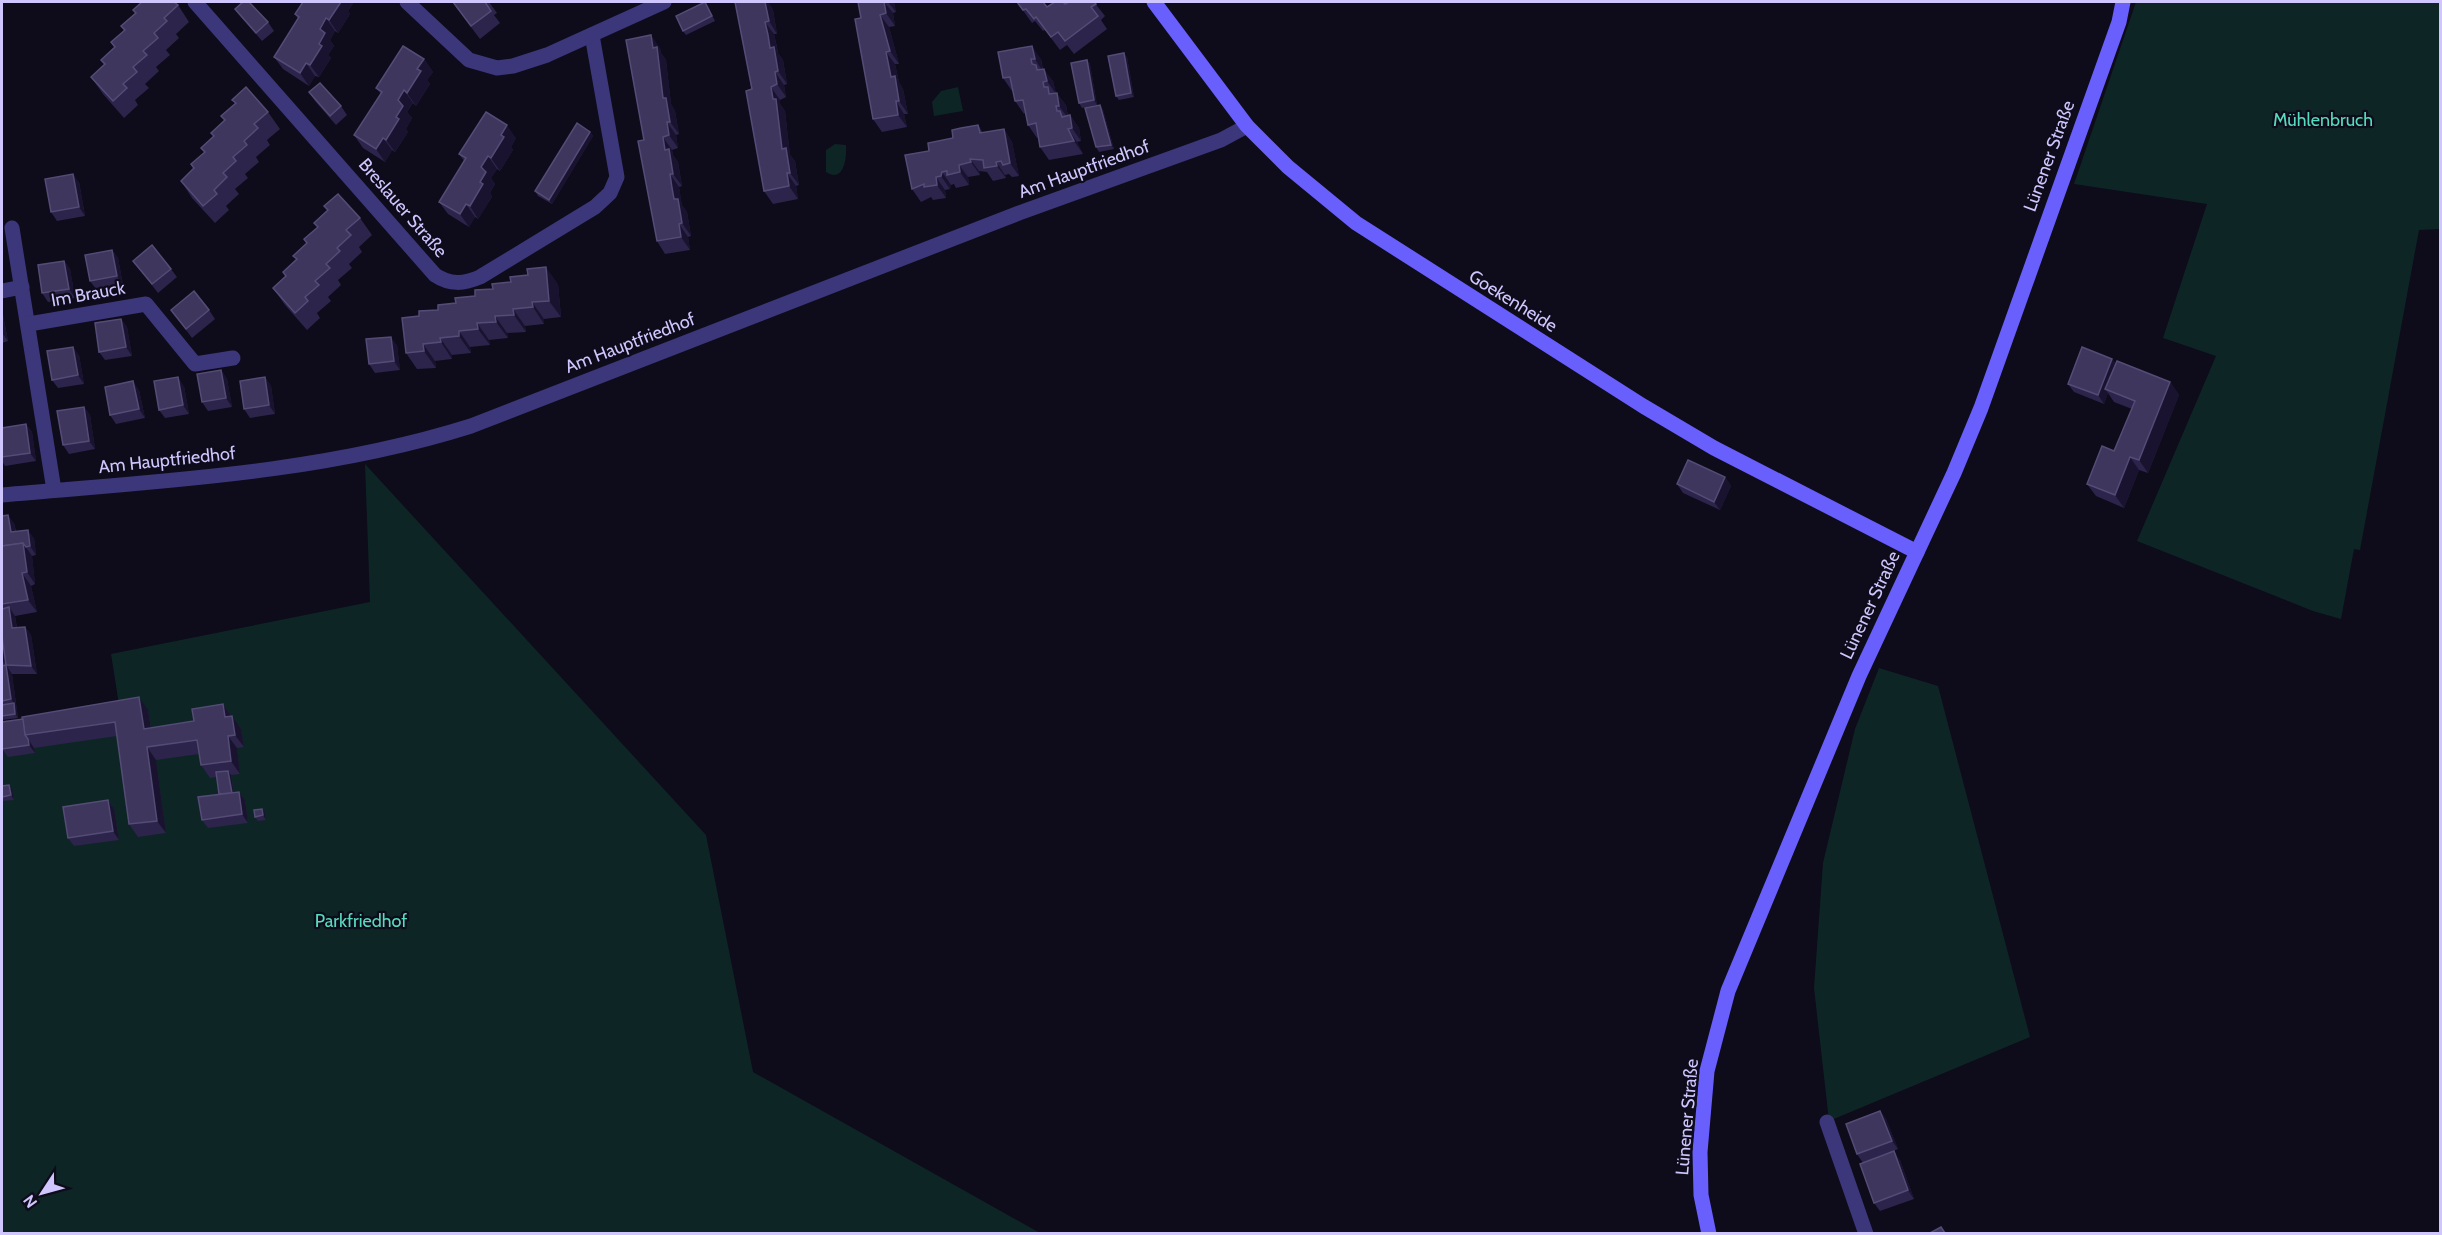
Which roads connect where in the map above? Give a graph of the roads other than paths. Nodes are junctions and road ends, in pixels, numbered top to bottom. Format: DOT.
graph roads {
  1 [pos="195,2"];
  2 [pos="407,2"];
  3 [pos="664,2"];
  4 [pos="1154,2"];
  5 [pos="2123,2"];
  6 [pos="592,35"];
  7 [pos="1247,126"];
  8 [pos="12,228"];
  9 [pos="22,287"];
  10 [pos="2,291"];
  11 [pos="29,324"];
  12 [pos="232,358"];
  13 [pos="54,490"];
  14 [pos="2,495"];
  15 [pos="1917,552"];
  16 [pos="1827,1122"];
  17 [pos="1709,1233"];
  18 [pos="1864,1233"];
  1 -- 6 [label="street, Breslauer Straße"];
  2 -- 6 [label="street"];
  3 -- 6 [label="street"];
  4 -- 7 [label="main road, Goekenheide"];
  5 -- 15 [label="main road, Lünener Straße"];
  7 -- 13 [label="street, Am Hauptfriedhof"];
  7 -- 15 [label="main road, Goekenheide"];
  8 -- 9 [label="street, Im Brauck"];
  9 -- 10 [label="street"];
  9 -- 11 [label="street, Im Brauck"];
  11 -- 12 [label="street, Im Brauck"];
  11 -- 13 [label="street, Im Brauck"];
  13 -- 14 [label="street, Am Hauptfriedhof"];
  15 -- 17 [label="main road, Lünener Straße"];
  16 -- 18 [label="street"];
}
